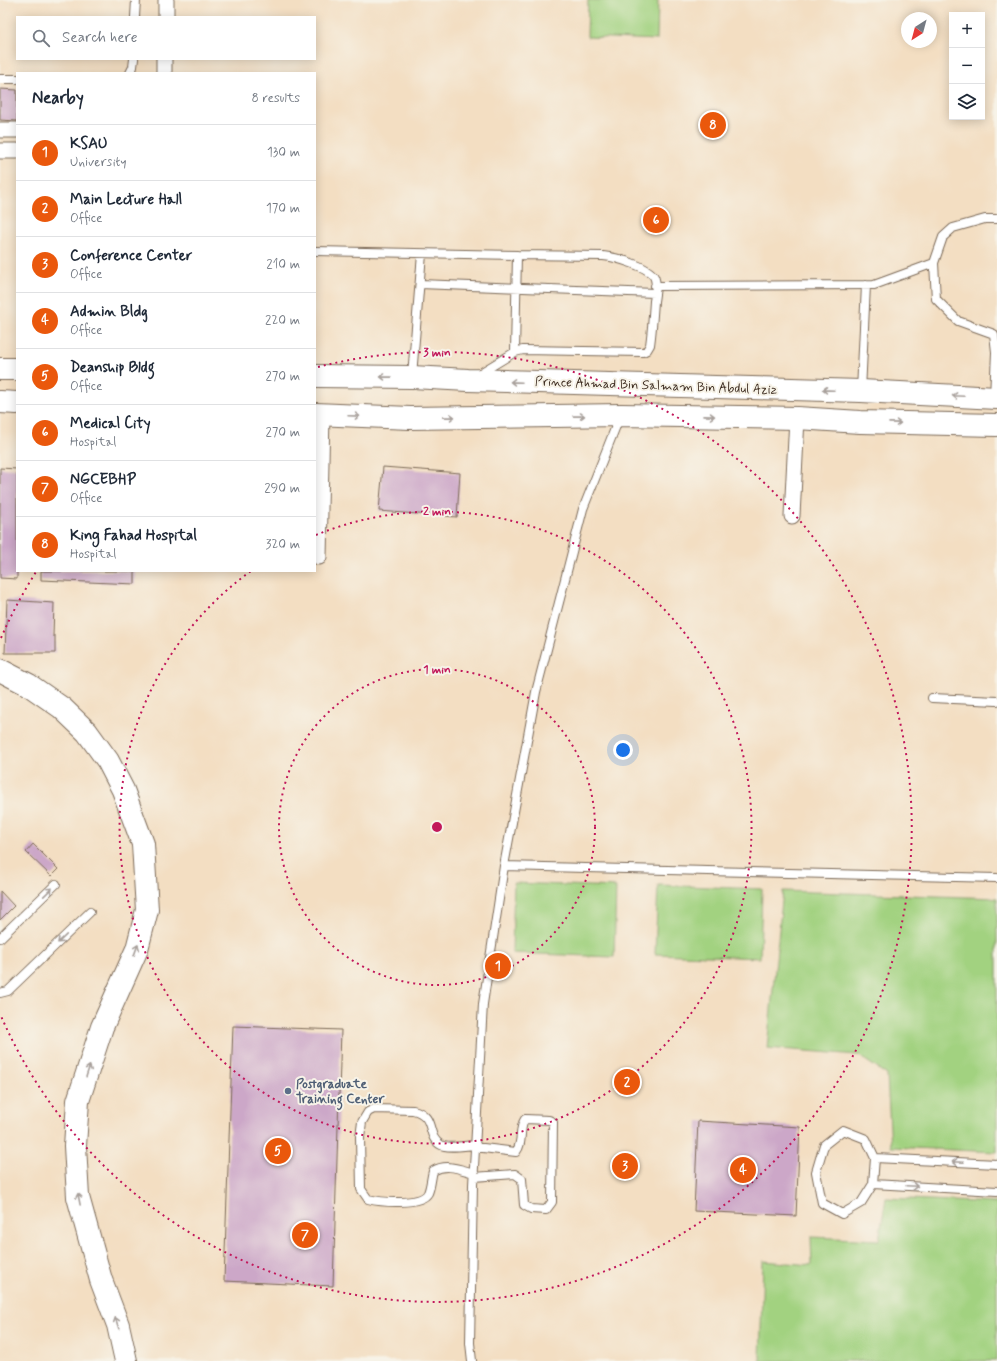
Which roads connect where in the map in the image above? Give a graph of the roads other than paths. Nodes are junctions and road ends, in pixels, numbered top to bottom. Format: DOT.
graph roads {
  1 [pos="136,0"];
  2 [pos="166,0"];
  3 [pos="135,16"];
  4 [pos="166,16"];
  5 [pos="134,60"];
  6 [pos="164,60"];
  7 [pos="130,72"];
  8 [pos="164,72"];
  9 [pos="0,79"];
  10 [pos="16,79"];
  11 [pos="0,130"];
  12 [pos="16,130"];
  13 [pos="0,151"];
  14 [pos="16,151"];
  15 [pos="997,219"];
  16 [pos="316,251"];
  17 [pos="422,254"];
  18 [pos="517,255"];
  19 [pos="934,263"];
  20 [pos="420,284"];
  21 [pos="866,285"];
  22 [pos="516,287"];
  23 [pos="655,290"];
  24 [pos="996,334"];
  25 [pos="515,352"];
  26 [pos="0,369"];
  27 [pos="16,369"];
  28 [pos="316,376"];
  29 [pos="412,377"];
  30 [pos="468,380"];
  31 [pos="861,391"];
  32 [pos="996,398"];
  33 [pos="0,402"];
  34 [pos="16,403"];
  35 [pos="319,414"];
  36 [pos="620,415"];
  37 [pos="797,418"];
  38 [pos="860,422"];
  39 [pos="997,425"];
  40 [pos="792,516"];
  41 [pos="319,557"];
  42 [pos="0,670"];
  43 [pos="932,698"];
  44 [pos="997,701"];
  45 [pos="504,866"];
  46 [pos="997,878"];
  47 [pos="56,884"];
  48 [pos="90,912"];
  49 [pos="0,938"];
  50 [pos="0,993"];
  51 [pos="476,1146"];
  52 [pos="876,1158"];
  53 [pos="997,1164"];
  54 [pos="474,1175"];
  55 [pos="873,1184"];
  56 [pos="997,1191"];
  57 [pos="126,1361"];
  58 [pos="472,1361"];
  1 -- 3 [label="lane"];
  2 -- 4 [label="street"];
  5 -- 7 [label="lane"];
  6 -- 8 [label="street"];
  9 -- 10 [label="lane"];
  11 -- 12 [label="street"];
  13 -- 14 [label="street"];
  15 -- 19 [label="lane"];
  16 -- 17 [label="lane"];
  17 -- 18 [label="lane"];
  17 -- 20 [label="lane"];
  18 -- 22 [label="lane"];
  18 -- 23 [label="lane"];
  19 -- 21 [label="lane"];
  19 -- 24 [label="lane"];
  20 -- 22 [label="lane"];
  20 -- 29 [label="lane"];
  21 -- 23 [label="lane"];
  21 -- 31 [label="lane"];
  22 -- 23 [label="lane"];
  22 -- 25 [label="lane"];
  23 -- 25 [label="lane"];
  24 -- 32 [label="lane"];
  25 -- 30 [label="lane"];
  26 -- 27 [label="main road"];
  29 -- 28 [label="main road, Prince Ahmad Bin Salmam Bin Abdul Aziz, one-way"];
  29 -- 30 [label="main road, Prince Ahmad Bin Salmam Bin Abdul Aziz"];
  31 -- 30 [label="main road, Prince Ahmad Bin Salmam Bin Abdul Aziz, one-way"];
  32 -- 31 [label="main road, Prince Ahmad Bin Salmam Bin Abdul Aziz, one-way"];
  31 -- 38 [label="main road"];
  33 -- 34 [label="main road"];
  35 -- 36 [label="main road, Prince Ahmad Bin Salmam Bin Abdul Aziz, one-way"];
  35 -- 41 [label="street"];
  36 -- 37 [label="main road, Prince Ahmad Bin Salmam Bin Abdul Aziz, one-way"];
  36 -- 45 [label="lane"];
  37 -- 38 [label="main road, Prince Ahmad Bin Salmam Bin Abdul Aziz"];
  37 -- 40 [label="street"];
  38 -- 39 [label="main road, Prince Ahmad Bin Salmam Bin Abdul Aziz, one-way"];
  57 -- 42 [label="main road, one-way"];
  43 -- 44 [label="lane"];
  45 -- 46 [label="lane"];
  45 -- 51 [label="lane"];
  49 -- 47 [label="lane, one-way"];
  48 -- 50 [label="lane, one-way"];
  51 -- 54 [label="lane"];
  51 -- 54 [label="lane"];
  51 -- 54 [label="lane"];
  53 -- 52 [label="lane, one-way"];
  52 -- 55 [label="lane"];
  52 -- 55 [label="lane"];
  54 -- 58 [label="lane"];
  55 -- 56 [label="lane, one-way"];
}
